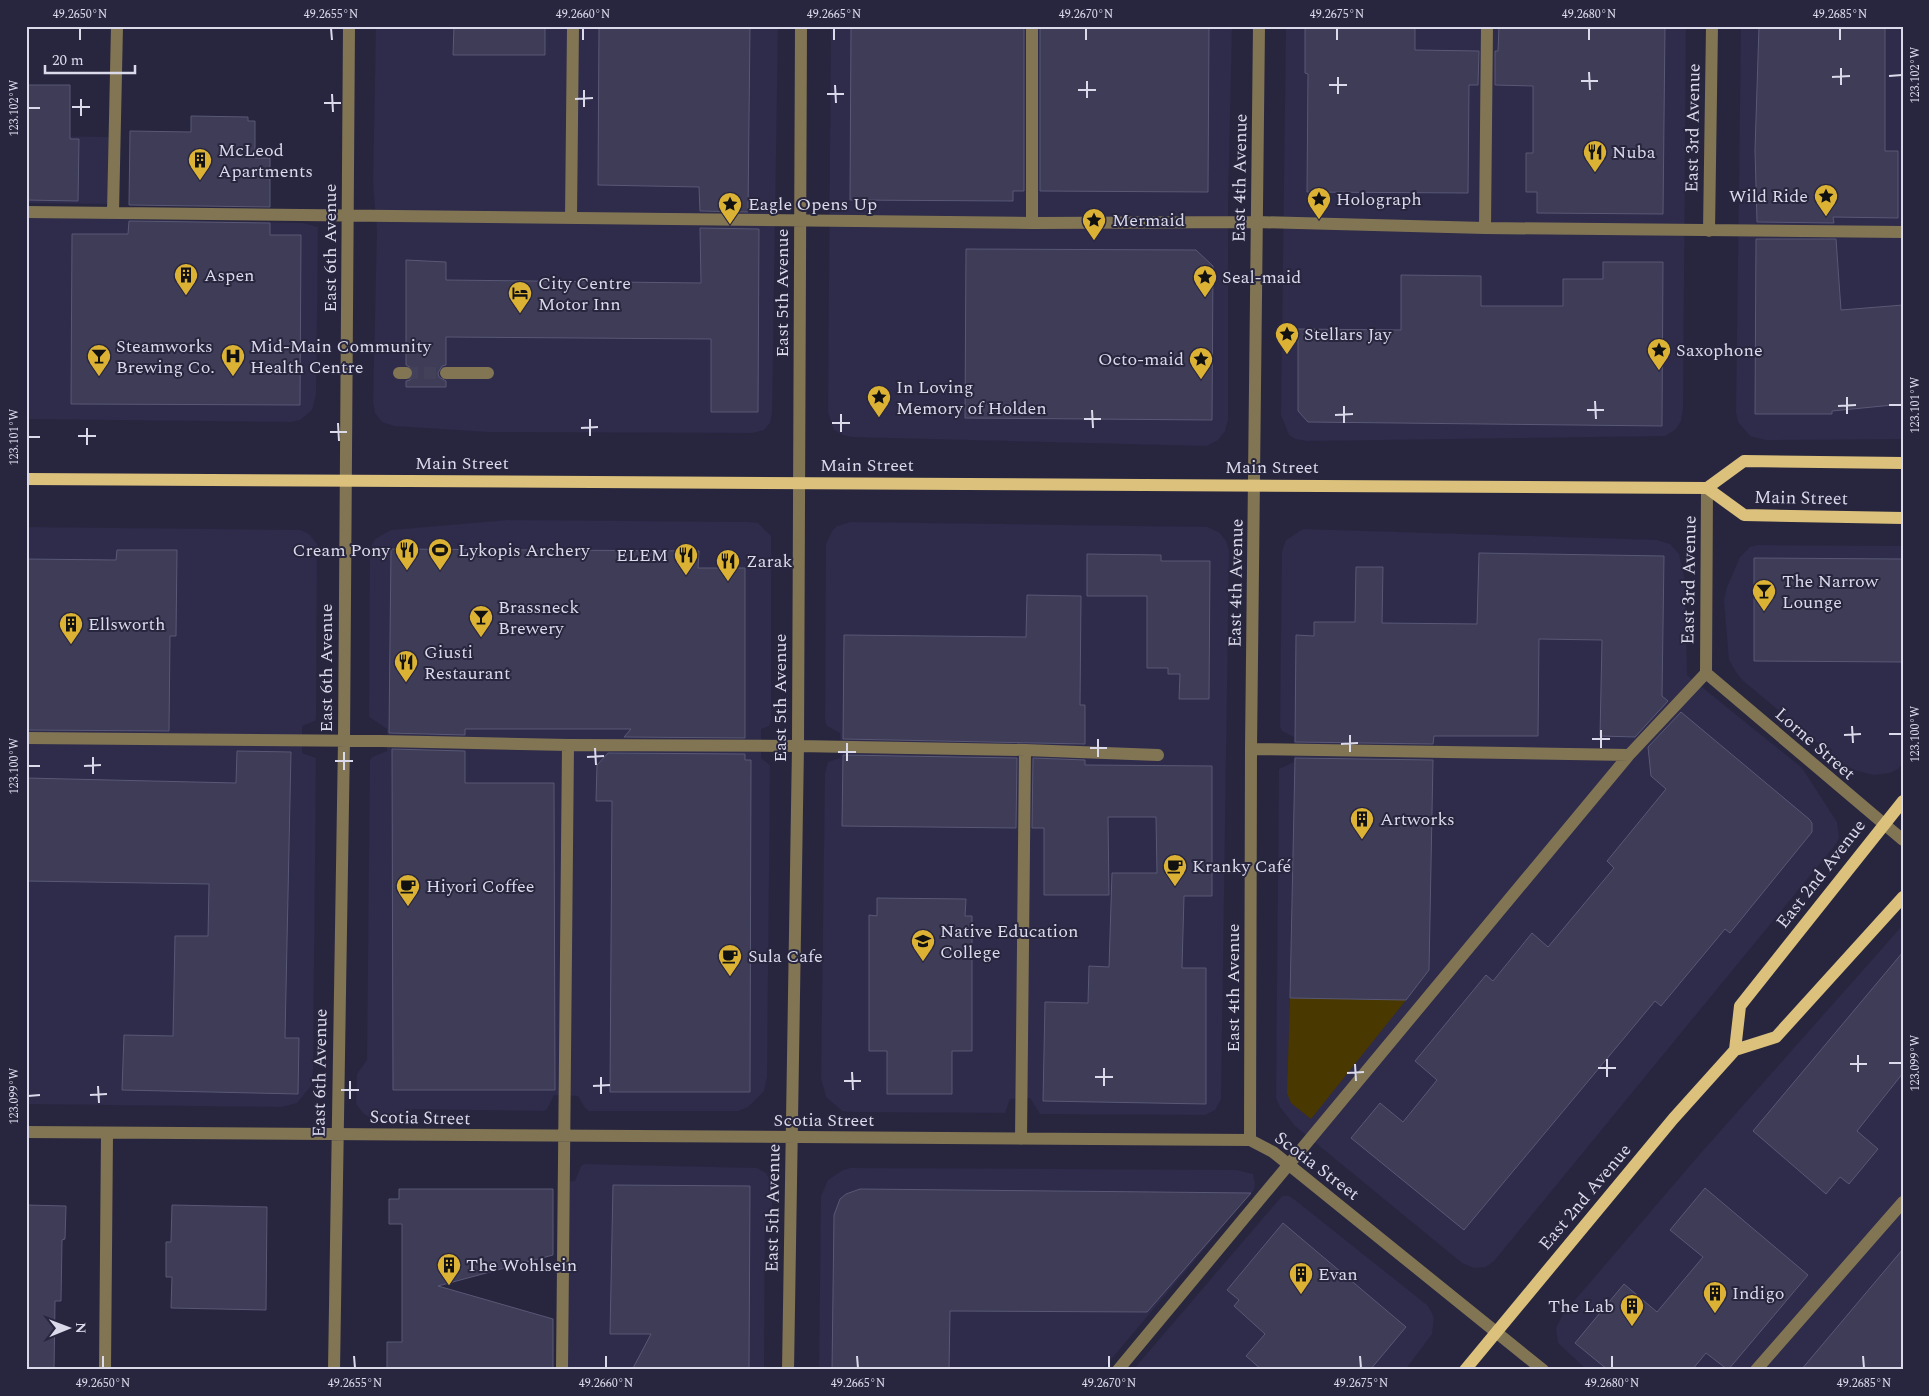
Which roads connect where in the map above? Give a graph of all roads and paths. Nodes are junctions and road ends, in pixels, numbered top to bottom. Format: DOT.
graph roads {
  1 [pos="117,26"];
  2 [pos="349,26"];
  3 [pos="573,26"];
  4 [pos="801,26"];
  5 [pos="1032,26"];
  6 [pos="1259,26"];
  7 [pos="1487,26"];
  8 [pos="1712,26"];
  9 [pos="26,212"];
  10 [pos="113,212"];
  11 [pos="348,215"];
  12 [pos="571,218"];
  13 [pos="799,220"];
  14 [pos="1257,222"];
  15 [pos="1032,223"];
  16 [pos="1485,228"];
  17 [pos="1709,231"];
  18 [pos="1903,232"];
  19 [pos="446,373"];
  20 [pos="488,373"];
  21 [pos="1903,463"];
  22 [pos="26,479"];
  23 [pos="345,480"];
  24 [pos="798,482"];
  25 [pos="1255,485"];
  26 [pos="1707,488"];
  27 [pos="1903,518"];
  28 [pos="1706,673"];
  29 [pos="26,738"];
  30 [pos="344,741"];
  31 [pos="568,745"];
  32 [pos="798,746"];
  33 [pos="1251,749"];
  34 [pos="1025,750"];
  35 [pos="1158,755"];
  36 [pos="1629,755"];
  37 [pos="1903,801"];
  38 [pos="1884,824"];
  39 [pos="1903,840"];
  40 [pos="1903,897"];
  41 [pos="1735,1050"];
  42 [pos="26,1132"];
  43 [pos="107,1134"];
  44 [pos="336,1135"];
  45 [pos="564,1137"];
  46 [pos="792,1138"];
  47 [pos="1021,1139"];
  48 [pos="1250,1140"];
  49 [pos="1290,1165"];
  50 [pos="1903,1202"];
  51 [pos="1496,1332"];
  52 [pos="105,1370"];
  53 [pos="334,1370"];
  54 [pos="562,1370"];
  55 [pos="788,1370"];
  56 [pos="1118,1370"];
  57 [pos="1465,1370"];
  58 [pos="1542,1370"];
  59 [pos="1756,1370"];
  1 -- 10 [label="street"];
  2 -- 11 [label="street, East 6th Avenue"];
  3 -- 12 [label="street"];
  4 -- 13 [label="street, East 5th Avenue"];
  5 -- 15 [label="street"];
  6 -- 14 [label="street, East 4th Avenue"];
  7 -- 16 [label="street"];
  8 -- 17 [label="street, East 3rd Avenue"];
  9 -- 10 [label="street"];
  10 -- 11 [label="street"];
  11 -- 12 [label="street"];
  11 -- 23 [label="street, East 6th Avenue"];
  12 -- 13 [label="street"];
  13 -- 15 [label="street"];
  13 -- 24 [label="street, East 5th Avenue"];
  14 -- 15 [label="street"];
  14 -- 16 [label="street"];
  14 -- 25 [label="street, East 4th Avenue"];
  16 -- 17 [label="street"];
  17 -- 18 [label="street"];
  19 -- 20 [label="street"];
  21 -- 26 [label="main road, Main Street"];
  22 -- 23 [label="main road, Main Street"];
  23 -- 24 [label="main road, Main Street"];
  23 -- 30 [label="street, East 6th Avenue"];
  24 -- 25 [label="main road, Main Street"];
  24 -- 32 [label="street, East 5th Avenue"];
  25 -- 26 [label="main road, Main Street"];
  25 -- 33 [label="street, East 4th Avenue"];
  26 -- 27 [label="main road, Main Street"];
  26 -- 28 [label="street, East 3rd Avenue"];
  28 -- 36 [label="street"];
  28 -- 38 [label="street, Lorne Street"];
  29 -- 30 [label="street"];
  30 -- 31 [label="street"];
  30 -- 44 [label="street, East 6th Avenue"];
  31 -- 32 [label="street"];
  31 -- 45 [label="street"];
  32 -- 34 [label="street"];
  32 -- 46 [label="street, East 5th Avenue"];
  33 -- 36 [label="street"];
  33 -- 48 [label="street, East 4th Avenue"];
  34 -- 35 [label="street"];
  34 -- 47 [label="street"];
  36 -- 49 [label="street"];
  37 -- 38 [label="main road, East 2nd Avenue"];
  38 -- 39 [label="street, Lorne Street"];
  38 -- 41 [label="main road, East 2nd Avenue"];
  40 -- 41 [label="main road"];
  41 -- 51 [label="main road, East 2nd Avenue"];
  42 -- 43 [label="street, Scotia Street"];
  43 -- 44 [label="street, Scotia Street"];
  43 -- 52 [label="street"];
  44 -- 45 [label="street, Scotia Street"];
  44 -- 53 [label="street, East 6th Avenue"];
  45 -- 46 [label="street, Scotia Street"];
  45 -- 54 [label="street"];
  46 -- 47 [label="street, Scotia Street"];
  46 -- 55 [label="street, East 5th Avenue"];
  47 -- 48 [label="street, Scotia Street"];
  48 -- 49 [label="street, Scotia Street"];
  49 -- 51 [label="street, Scotia Street"];
  49 -- 56 [label="street"];
  50 -- 59 [label="street"];
  51 -- 57 [label="main road, East 2nd Avenue"];
  51 -- 58 [label="street, Scotia Street"];
}
